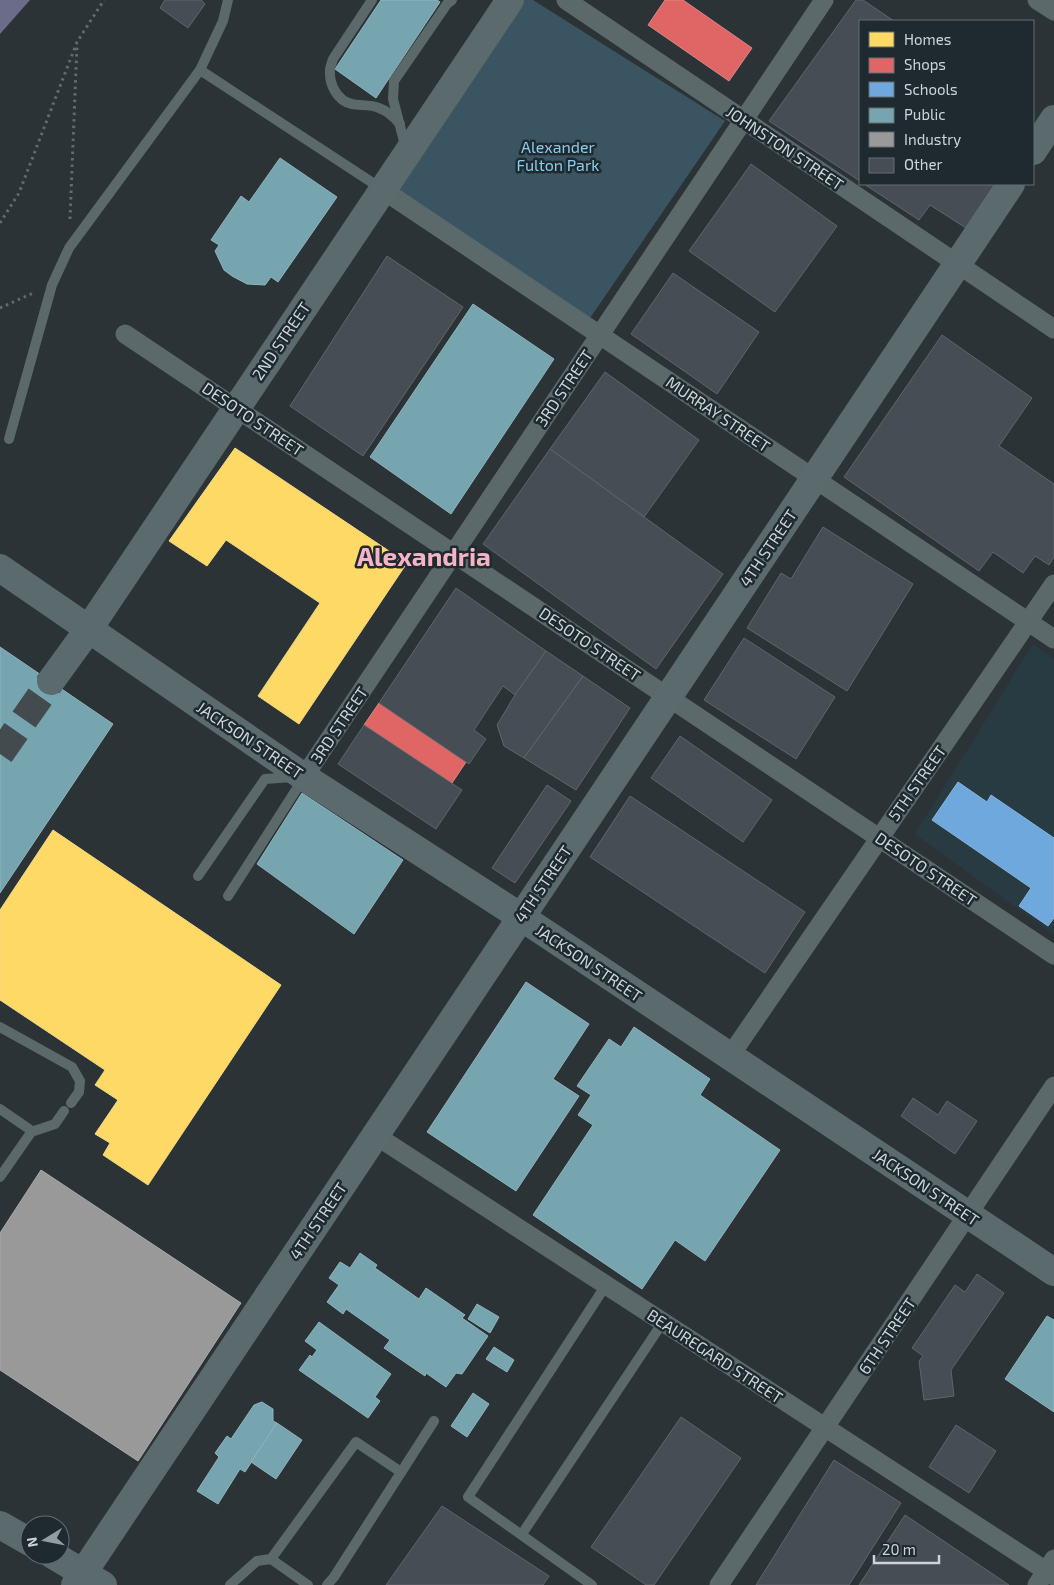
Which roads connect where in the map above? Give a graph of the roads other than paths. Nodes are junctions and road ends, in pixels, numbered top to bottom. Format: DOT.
graph roads {
  1 [pos="228,0"];
  2 [pos="372,0"];
  3 [pos="452,0"];
  4 [pos="510,0"];
  5 [pos="566,0"];
  6 [pos="824,0"];
  7 [pos="1037,0"];
  8 [pos="1054,11"];
  9 [pos="200,70"];
  10 [pos="1054,119"];
  11 [pos="744,120"];
  12 [pos="400,124"];
  13 [pos="1034,149"];
  14 [pos="407,153"];
  15 [pos="1010,185"];
  16 [pos="383,190"];
  17 [pos="957,264"];
  18 [pos="1054,329"];
  19 [pos="125,334"];
  20 [pos="600,335"];
  21 [pos="237,408"];
  22 [pos="9,439"];
  23 [pos="814,478"];
  24 [pos="454,553"];
  25 [pos="0,568"];
  26 [pos="1054,584"];
  27 [pos="1028,622"];
  28 [pos="88,630"];
  29 [pos="1054,639"];
  30 [pos="51,681"];
  31 [pos="668,697"];
  32 [pos="304,777"];
  33 [pos="879,838"];
  34 [pos="198,876"];
  35 [pos="228,896"];
  36 [pos="521,918"];
  37 [pos="1054,955"];
  38 [pos="0,1027"];
  39 [pos="730,1056"];
  40 [pos="1054,1086"];
  41 [pos="0,1109"];
  42 [pos="31,1132"];
  43 [pos="375,1135"];
  44 [pos="0,1176"];
  45 [pos="968,1215"];
  46 [pos="1054,1272"];
  47 [pos="606,1285"];
  48 [pos="663,1322"];
  49 [pos="434,1421"];
  50 [pos="826,1428"];
  51 [pos="401,1472"];
  52 [pos="0,1524"];
  53 [pos="522,1534"];
  54 [pos="20,1536"];
  55 [pos="271,1559"];
  56 [pos="66,1565"];
  57 [pos="1048,1573"];
  58 [pos="87,1581"];
  59 [pos="230,1585"];
  60 [pos="308,1585"];
  61 [pos="327,1585"];
  62 [pos="592,1585"];
  63 [pos="720,1585"];
  1 -- 9 [label="lane"];
  2 -- 12 [label="lane"];
  3 -- 12 [label="lane"];
  4 -- 14 [label="main road, 2ND STREET"];
  5 -- 11 [label="street, JOHNSTON STREET"];
  6 -- 11 [label="street, 3RD STREET"];
  7 -- 8 [label="street"];
  9 -- 16 [label="lane"];
  9 -- 22 [label="lane"];
  10 -- 13 [label="main road"];
  11 -- 17 [label="street, JOHNSTON STREET"];
  11 -- 20 [label="street, 3RD STREET"];
  12 -- 14 [label="lane"];
  14 -- 16 [label="main road, 2ND STREET"];
  15 -- 17 [label="main road, 4TH STREET"];
  16 -- 20 [label="street, MURRAY STREET"];
  16 -- 21 [label="main road, 2ND STREET"];
  17 -- 18 [label="street, JOHNSTON STREET"];
  17 -- 23 [label="main road, 4TH STREET"];
  19 -- 21 [label="street, DESOTO STREET"];
  20 -- 23 [label="street, MURRAY STREET"];
  20 -- 24 [label="street, 3RD STREET"];
  21 -- 24 [label="street, DESOTO STREET"];
  21 -- 28 [label="main road, 2ND STREET"];
  23 -- 27 [label="street, MURRAY STREET"];
  23 -- 31 [label="main road, 4TH STREET"];
  24 -- 31 [label="street, DESOTO STREET"];
  24 -- 32 [label="street, 3RD STREET"];
  25 -- 28 [label="main road, JACKSON STREET"];
  26 -- 27 [label="street, 5TH STREET"];
  27 -- 29 [label="street, MURRAY STREET"];
  27 -- 33 [label="street, 5TH STREET"];
  28 -- 30 [label="main road, 2ND STREET"];
  28 -- 32 [label="main road, JACKSON STREET"];
  31 -- 33 [label="street, DESOTO STREET"];
  31 -- 36 [label="main road, 4TH STREET"];
  32 -- 34 [label="lane"];
  32 -- 35 [label="lane"];
  32 -- 36 [label="main road, JACKSON STREET"];
  33 -- 37 [label="street, DESOTO STREET"];
  33 -- 39 [label="street, 5TH STREET"];
  36 -- 39 [label="main road, JACKSON STREET"];
  36 -- 43 [label="main road, 4TH STREET"];
  38 -- 42 [label="lane"];
  39 -- 45 [label="main road, JACKSON STREET"];
  40 -- 45 [label="street, 6TH STREET"];
  41 -- 42 [label="lane"];
  42 -- 44 [label="lane"];
  43 -- 47 [label="street, BEAUREGARD STREET"];
  43 -- 58 [label="main road, 4TH STREET"];
  45 -- 46 [label="main road, JACKSON STREET"];
  45 -- 50 [label="street, 6TH STREET"];
  47 -- 48 [label="street, BEAUREGARD STREET"];
  47 -- 53 [label="lane"];
  48 -- 50 [label="street, BEAUREGARD STREET"];
  48 -- 53 [label="lane"];
  49 -- 51 [label="lane"];
  50 -- 57 [label="street, BEAUREGARD STREET"];
  50 -- 63 [label="street, 6TH STREET"];
  51 -- 55 [label="lane"];
  51 -- 61 [label="lane"];
  52 -- 54 [label="main road"];
  53 -- 62 [label="lane"];
  55 -- 59 [label="lane"];
  55 -- 60 [label="lane"];
  56 -- 58 [label="main road"];
}
